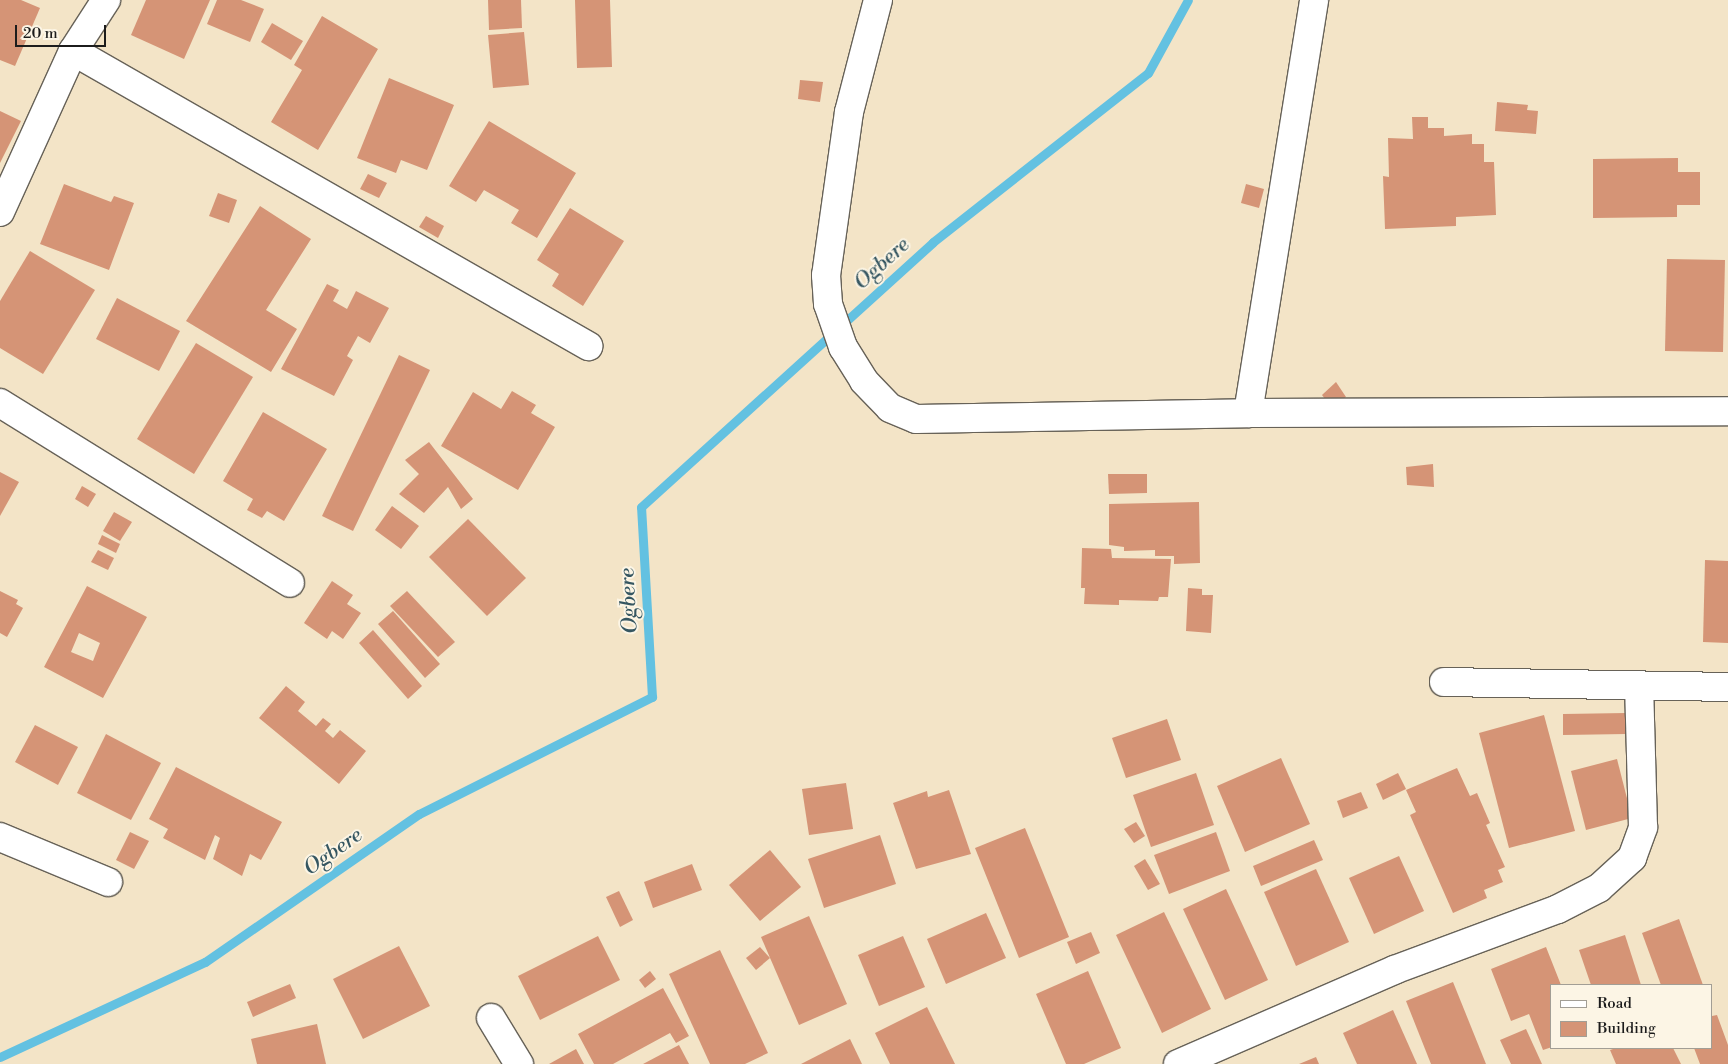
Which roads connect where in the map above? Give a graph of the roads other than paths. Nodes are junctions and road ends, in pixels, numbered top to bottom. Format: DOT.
graph roads {
  1 [pos="106,0"];
  2 [pos="878,0"];
  3 [pos="1314,0"];
  4 [pos="73,51"];
  5 [pos="0,212"];
  6 [pos="588,346"];
  7 [pos="0,403"];
  8 [pos="1248,412"];
  9 [pos="1728,412"];
  10 [pos="290,583"];
  11 [pos="1444,682"];
  12 [pos="1638,686"];
  13 [pos="1728,687"];
  14 [pos="0,837"];
  15 [pos="108,882"];
  16 [pos="490,1018"];
  17 [pos="519,1064"];
  18 [pos="1178,1064"];
  1 -- 4 [label="street"];
  2 -- 8 [label="street"];
  3 -- 8 [label="street"];
  4 -- 5 [label="street"];
  4 -- 6 [label="street"];
  7 -- 10 [label="street"];
  8 -- 9 [label="street"];
  11 -- 12 [label="street"];
  12 -- 13 [label="street"];
  12 -- 18 [label="street"];
  14 -- 15 [label="street"];
  16 -- 17 [label="street"];
}
